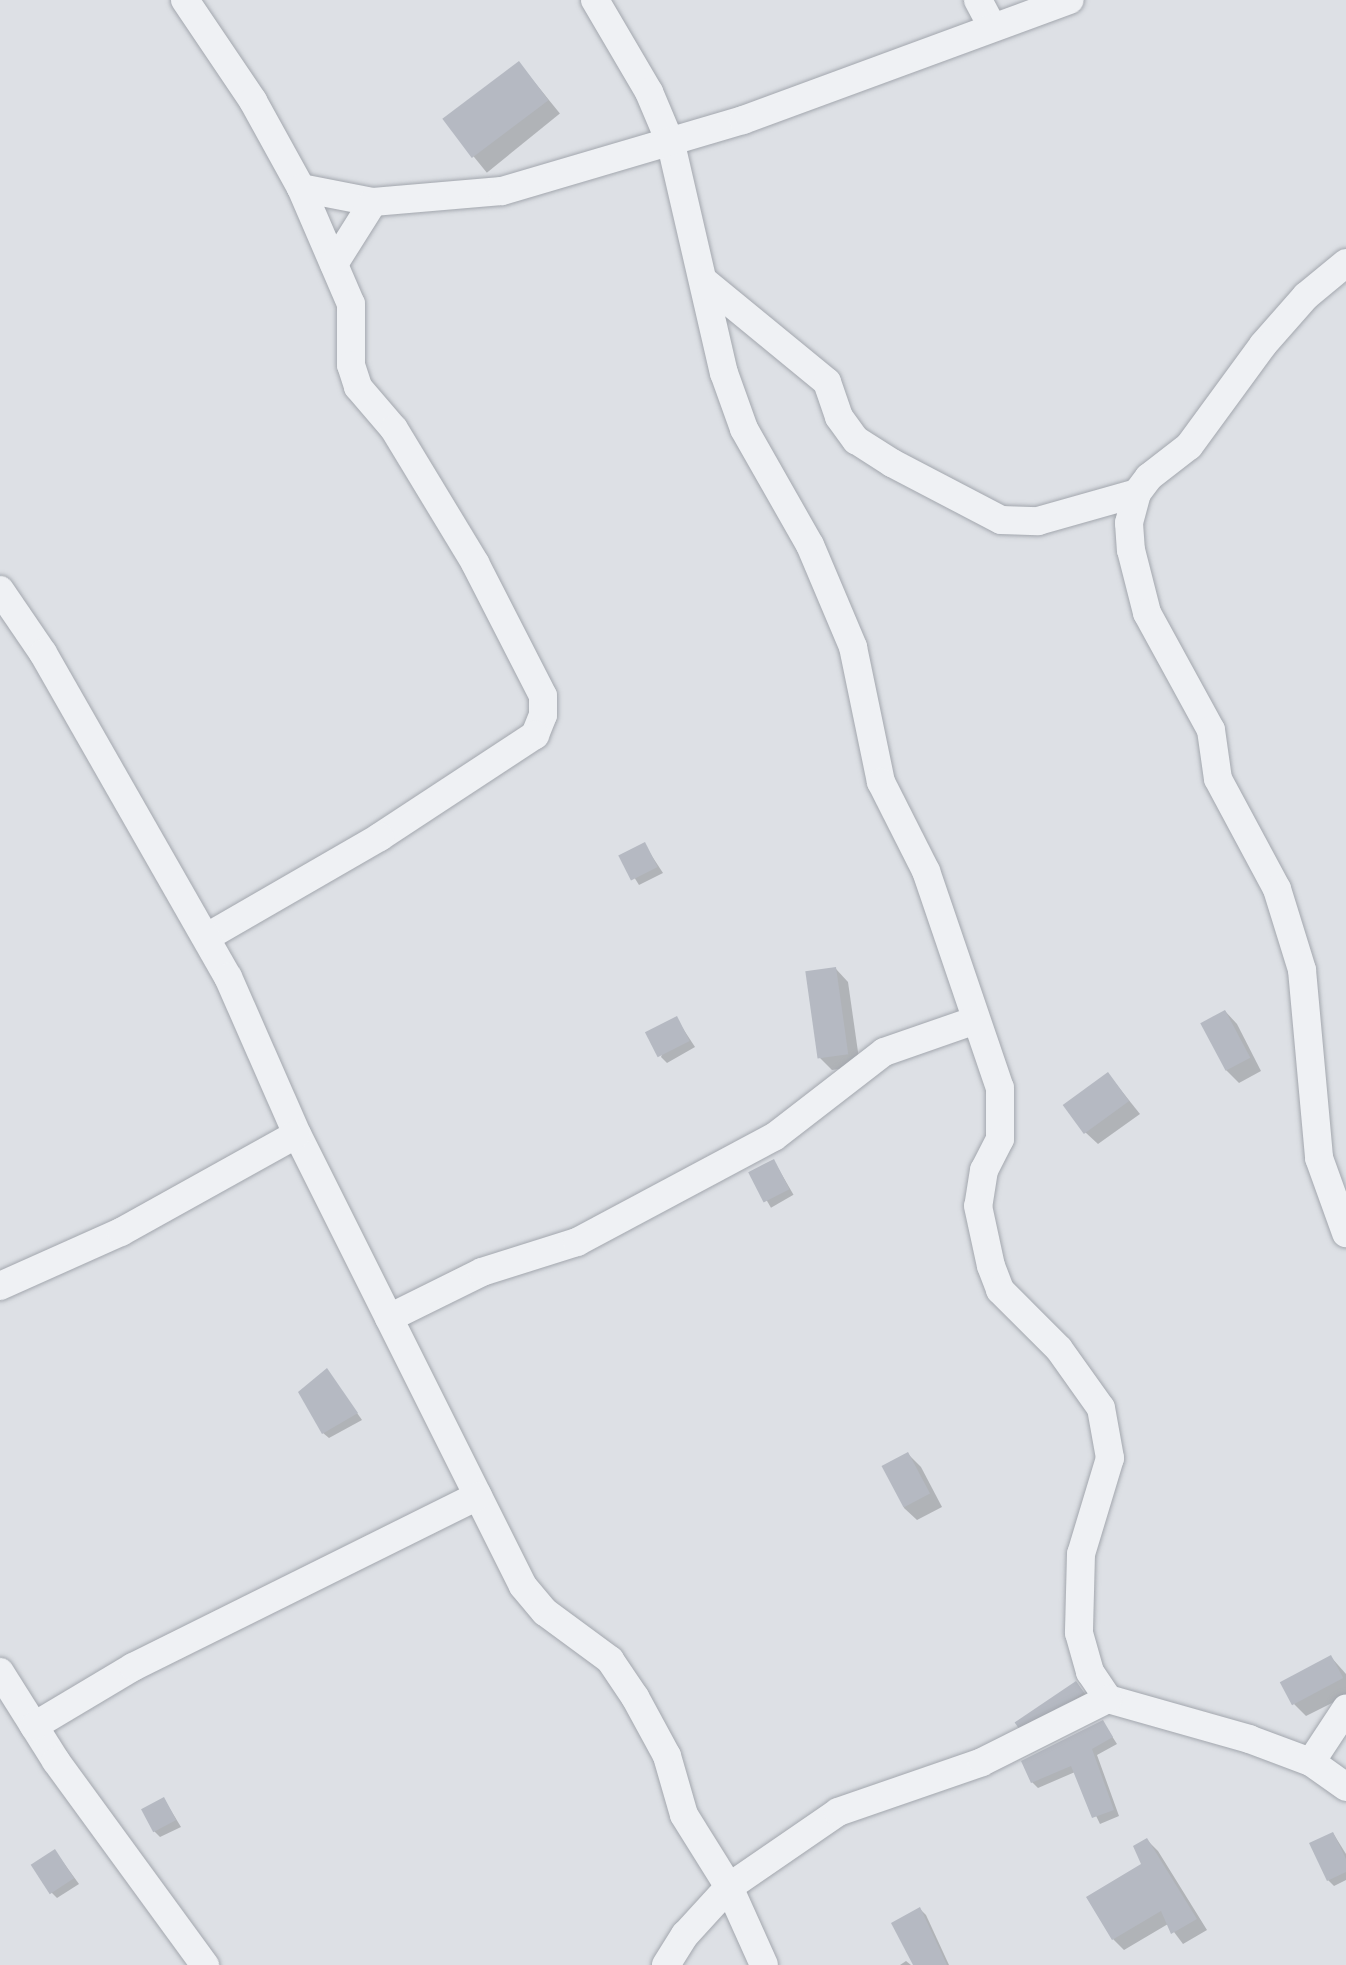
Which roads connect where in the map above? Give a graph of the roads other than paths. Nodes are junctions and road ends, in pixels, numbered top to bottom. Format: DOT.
graph roads {
  1 [pos="185,0"];
  2 [pos="595,0"];
  3 [pos="978,0"];
  4 [pos="1070,0"];
  5 [pos="992,26"];
  6 [pos="671,144"];
  7 [pos="301,188"];
  8 [pos="373,202"];
  9 [pos="1346,263"];
  10 [pos="334,264"];
  11 [pos="704,281"];
  12 [pos="1137,494"];
  13 [pos="0,590"];
  14 [pos="207,937"];
  15 [pos="976,1020"];
  16 [pos="297,1134"];
  17 [pos="1346,1233"];
  18 [pos="0,1286"];
  19 [pos="388,1318"];
  20 [pos="478,1496"];
  21 [pos="0,1672"];
  22 [pos="1108,1700"];
  23 [pos="1346,1709"];
  24 [pos="34,1726"];
  25 [pos="1311,1762"];
  26 [pos="1346,1787"];
  27 [pos="729,1887"];
  28 [pos="198,1963"];
  29 [pos="666,1965"];
  30 [pos="764,1965"];
  1 -- 7 [label="street"];
  2 -- 6 [label="street"];
  3 -- 5 [label="street"];
  4 -- 5 [label="street"];
  5 -- 6 [label="street"];
  6 -- 8 [label="street"];
  6 -- 11 [label="street"];
  7 -- 8 [label="street"];
  7 -- 10 [label="street"];
  8 -- 10 [label="street"];
  9 -- 12 [label="street"];
  10 -- 14 [label="street"];
  11 -- 12 [label="street"];
  11 -- 15 [label="street"];
  12 -- 17 [label="street"];
  13 -- 14 [label="street"];
  14 -- 16 [label="street"];
  15 -- 19 [label="street"];
  15 -- 22 [label="street"];
  16 -- 18 [label="street"];
  16 -- 19 [label="street"];
  19 -- 20 [label="street"];
  20 -- 24 [label="street"];
  20 -- 27 [label="street"];
  21 -- 24 [label="street"];
  22 -- 25 [label="street"];
  22 -- 27 [label="street"];
  23 -- 25 [label="street"];
  24 -- 28 [label="street"];
  25 -- 26 [label="street"];
  27 -- 29 [label="street"];
  27 -- 30 [label="street"];
}
